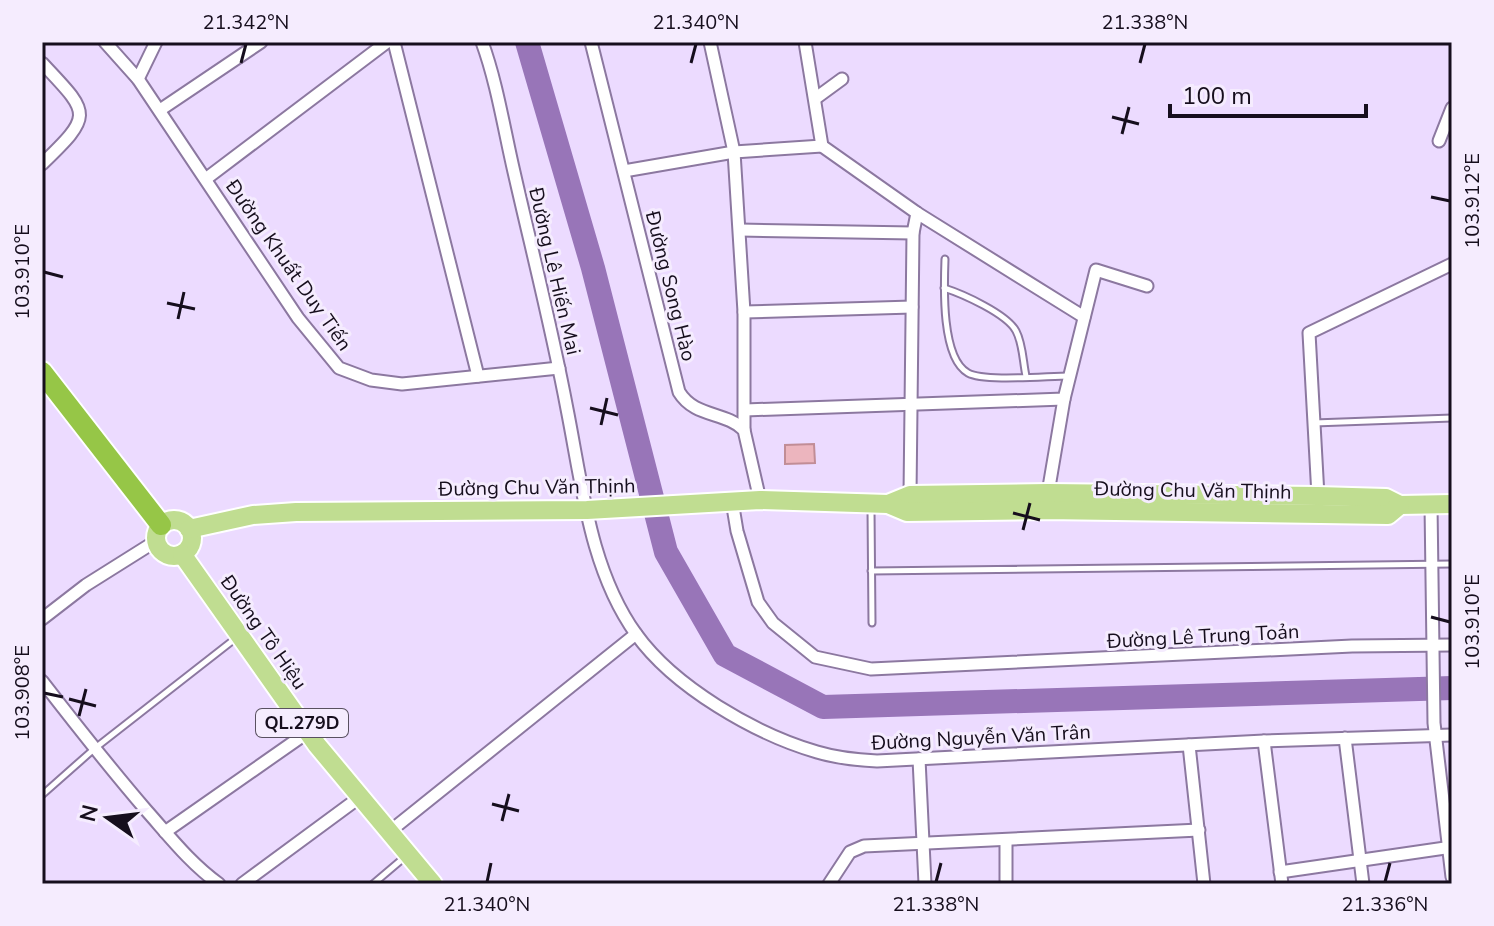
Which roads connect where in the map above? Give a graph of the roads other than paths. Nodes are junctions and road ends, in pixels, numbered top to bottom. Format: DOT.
graph roads {
  1 [pos="105,42"];
  2 [pos="156,42"];
  3 [pos="261,42"];
  4 [pos="387,42"];
  5 [pos="394,42"];
  6 [pos="482,42"];
  7 [pos="591,42"];
  8 [pos="710,42"];
  9 [pos="805,42"];
  10 [pos="42,63"];
  11 [pos="138,79"];
  12 [pos="842,79"];
  13 [pos="816,98"];
  14 [pos="1452,108"];
  15 [pos="160,110"];
  16 [pos="1439,141"];
  17 [pos="822,146"];
  18 [pos="734,152"];
  19 [pos="42,164"];
  20 [pos="624,171"];
  21 [pos="207,178"];
  22 [pos="917,213"];
  23 [pos="740,230"];
  24 [pos="913,233"];
  25 [pos="945,259"];
  26 [pos="1452,264"];
  27 [pos="1147,286"];
  28 [pos="944,288"];
  29 [pos="912,307"];
  30 [pos="744,312"];
  31 [pos="1084,317"];
  32 [pos="559,368"];
  33 [pos="42,372"];
  34 [pos="478,376"];
  35 [pos="1026,376"];
  36 [pos="1070,376"];
  37 [pos="1064,399"];
  38 [pos="913,406"];
  39 [pos="745,410"];
  40 [pos="1452,418"];
  41 [pos="1314,423"];
  42 [pos="744,430"];
  43 [pos="1048,493"];
  44 [pos="910,495"];
  45 [pos="1318,496"];
  46 [pos="760,500"];
  47 [pos="732,501"];
  48 [pos="879,504"];
  49 [pos="1452,504"];
  50 [pos="1400,505"];
  51 [pos="1431,505"];
  52 [pos="594,510"];
  53 [pos="189,529"];
  54 [pos="159,533"];
  55 [pos="182,554"];
  56 [pos="1431,564"];
  57 [pos="1452,564"];
  58 [pos="871,571"];
  59 [pos="42,619"];
  60 [pos="872,623"];
  61 [pos="636,634"];
  62 [pos="240,635"];
  63 [pos="1432,645"];
  64 [pos="1452,645"];
  65 [pos="42,681"];
  66 [pos="1434,729"];
  67 [pos="308,732"];
  68 [pos="1452,735"];
  69 [pos="1345,738"];
  70 [pos="1264,741"];
  71 [pos="1189,745"];
  72 [pos="94,749"];
  73 [pos="919,759"];
  74 [pos="42,795"];
  75 [pos="360,797"];
  76 [pos="1199,830"];
  77 [pos="165,832"];
  78 [pos="389,832"];
  79 [pos="1006,840"];
  80 [pos="924,844"];
  81 [pos="1450,847"];
  82 [pos="408,855"];
  83 [pos="1361,861"];
  84 [pos="1452,877"];
  85 [pos="1281,878"];
  86 [pos="219,884"];
  87 [pos="242,884"];
  88 [pos="373,884"];
  89 [pos="433,884"];
  90 [pos="829,884"];
  91 [pos="925,884"];
  92 [pos="1006,884"];
  93 [pos="1204,884"];
  94 [pos="1363,884"];
  1 -- 11 [label="street, Đường Khuất Duy Tiến"];
  2 -- 11 [label="street"];
  3 -- 15 [label="street"];
  4 -- 21 [label="street"];
  5 -- 34 [label="street"];
  6 -- 32 [label="street, Đường Lê Hiến Mai"];
  7 -- 20 [label="street, Đường Song Hào"];
  8 -- 18 [label="street"];
  9 -- 13 [label="street"];
  10 -- 19 [label="street"];
  11 -- 15 [label="street, Đường Khuất Duy Tiến"];
  12 -- 13 [label="street"];
  13 -- 17 [label="street"];
  14 -- 16 [label="street"];
  15 -- 21 [label="street, Đường Khuất Duy Tiến"];
  17 -- 18 [label="street"];
  17 -- 22 [label="street"];
  18 -- 20 [label="street"];
  18 -- 23 [label="street"];
  20 -- 42 [label="street, Đường Song Hào"];
  21 -- 34 [label="street, Đường Khuất Duy Tiến"];
  22 -- 24 [label="street"];
  22 -- 31 [label="street"];
  23 -- 24 [label="street"];
  23 -- 30 [label="street"];
  24 -- 29 [label="street"];
  25 -- 28 [label="lane"];
  26 -- 41 [label="street"];
  27 -- 31 [label="street"];
  28 -- 35 [label="lane"];
  28 -- 35 [label="lane"];
  29 -- 30 [label="street"];
  29 -- 38 [label="street"];
  30 -- 39 [label="street"];
  31 -- 36 [label="street"];
  32 -- 34 [label="street, Đường Khuất Duy Tiến"];
  32 -- 52 [label="street, Đường Lê Hiến Mai"];
  33 -- 54 [label="highway"];
  35 -- 36 [label="lane"];
  36 -- 37 [label="street"];
  37 -- 38 [label="street"];
  37 -- 43 [label="street"];
  38 -- 39 [label="street"];
  38 -- 44 [label="street"];
  39 -- 42 [label="street"];
  40 -- 41 [label="lane"];
  41 -- 45 [label="street"];
  42 -- 46 [label="street"];
  43 -- 44 [label="main road, Đường Chu Văn Thịnh"];
  43 -- 45 [label="main road, Đường Chu Văn Thịnh"];
  44 -- 48 [label="main road, Đường Chu Văn Thịnh"];
  45 -- 50 [label="main road, Đường Chu Văn Thịnh"];
  46 -- 47 [label="main road, Đường Chu Văn Thịnh"];
  46 -- 48 [label="main road, Đường Chu Văn Thịnh"];
  47 -- 52 [label="main road, Đường Chu Văn Thịnh"];
  47 -- 63 [label="street, Đường Lê Trung Toản"];
  48 -- 50 [label="main road, Đường Chu Văn Thịnh"];
  48 -- 58 [label="lane"];
  49 -- 51 [label="main road, Đường Chu Văn Thịnh"];
  50 -- 51 [label="main road, Đường Chu Văn Thịnh"];
  51 -- 56 [label="street"];
  52 -- 53 [label="main road, Đường Chu Văn Thịnh"];
  52 -- 61 [label="street, Đường Nguyễn Văn Trân"];
  53 -- 54 [label="main road"];
  53 -- 55 [label="main road"];
  54 -- 55 [label="main road"];
  54 -- 59 [label="street"];
  55 -- 62 [label="main road, Đường Tô Hiệu / QL.279D"];
  56 -- 57 [label="lane"];
  56 -- 58 [label="lane"];
  56 -- 63 [label="street"];
  58 -- 60 [label="lane"];
  61 -- 73 [label="street, Đường Nguyễn Văn Trân"];
  61 -- 78 [label="street"];
  62 -- 67 [label="main road, Đường Tô Hiệu / QL.279D"];
  62 -- 72 [label="lane"];
  63 -- 64 [label="street, Đường Lê Trung Toản"];
  63 -- 66 [label="street"];
  65 -- 72 [label="street"];
  66 -- 68 [label="street, Đường Nguyễn Văn Trân"];
  66 -- 69 [label="street, Đường Nguyễn Văn Trân"];
  66 -- 81 [label="street"];
  67 -- 75 [label="main road, Đường Tô Hiệu / QL.279D"];
  67 -- 77 [label="street"];
  69 -- 70 [label="street, Đường Nguyễn Văn Trân"];
  69 -- 83 [label="street"];
  70 -- 71 [label="street, Đường Nguyễn Văn Trân"];
  70 -- 85 [label="street"];
  71 -- 73 [label="street, Đường Nguyễn Văn Trân"];
  71 -- 76 [label="street"];
  72 -- 74 [label="lane"];
  72 -- 77 [label="street"];
  73 -- 80 [label="street"];
  75 -- 78 [label="main road, Đường Tô Hiệu / QL.279D"];
  75 -- 87 [label="street"];
  76 -- 79 [label="street"];
  76 -- 93 [label="street"];
  77 -- 86 [label="street"];
  78 -- 82 [label="main road, Đường Tô Hiệu / QL.279D"];
  79 -- 80 [label="street"];
  79 -- 92 [label="street"];
  80 -- 90 [label="street"];
  80 -- 91 [label="street"];
  81 -- 83 [label="street"];
  81 -- 84 [label="street"];
  82 -- 88 [label="lane"];
  82 -- 89 [label="main road, Đường Tô Hiệu / QL.279D"];
  83 -- 85 [label="street"];
  83 -- 94 [label="street"];
}
